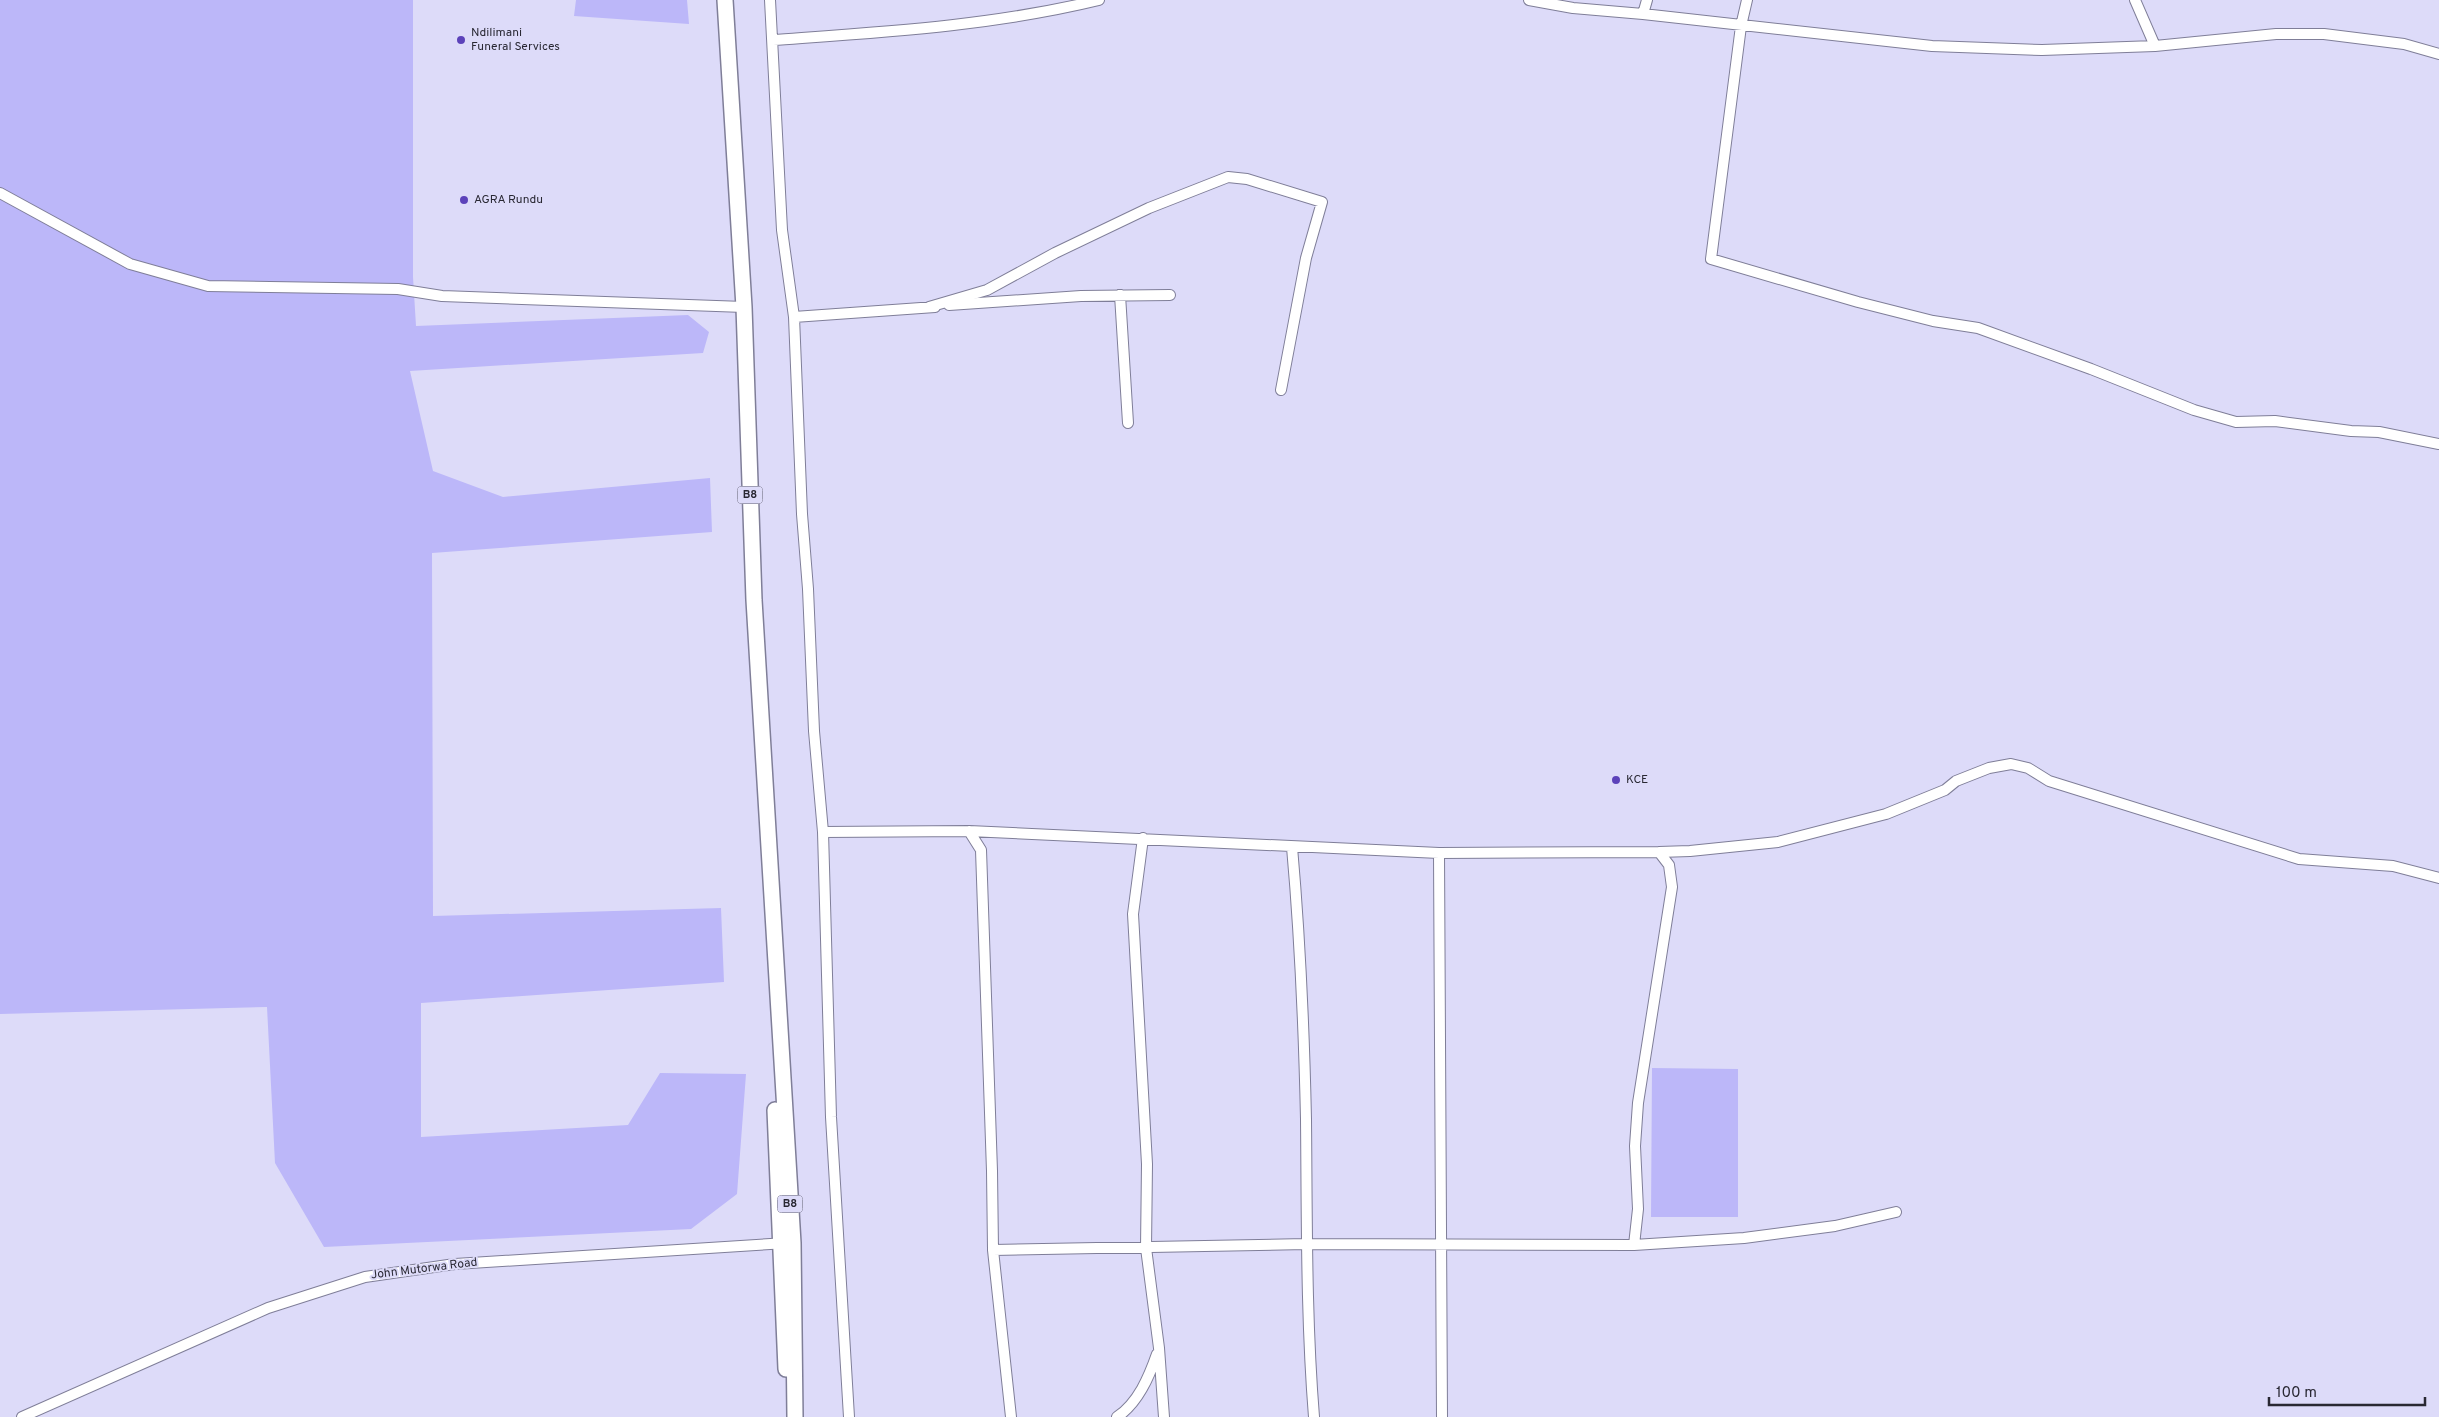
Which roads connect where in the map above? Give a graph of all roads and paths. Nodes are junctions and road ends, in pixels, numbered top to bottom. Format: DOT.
graph roads {
  1 [pos="725,0"];
  2 [pos="770,0"];
  3 [pos="1100,0"];
  4 [pos="1529,0"];
  5 [pos="1647,0"];
  6 [pos="1747,0"];
  7 [pos="2135,0"];
  8 [pos="1573,4"];
  9 [pos="1643,14"];
  10 [pos="1741,26"];
  11 [pos="773,40"];
  12 [pos="2155,46"];
  13 [pos="2439,54"];
  14 [pos="0,193"];
  15 [pos="1120,296"];
  16 [pos="1170,296"];
  17 [pos="744,307"];
  18 [pos="929,307"];
  19 [pos="794,317"];
  20 [pos="1281,390"];
  21 [pos="1128,423"];
  22 [pos="2439,444"];
  23 [pos="969,831"];
  24 [pos="823,832"];
  25 [pos="1143,838"];
  26 [pos="1292,847"];
  27 [pos="1658,852"];
  28 [pos="1439,853"];
  29 [pos="2439,878"];
  30 [pos="1896,1212"];
  31 [pos="786,1243"];
  32 [pos="1306,1244"];
  33 [pos="1441,1245"];
  34 [pos="1634,1245"];
  35 [pos="1146,1248"];
  36 [pos="993,1250"];
  37 [pos="1160,1348"];
  38 [pos="22,1417"];
  39 [pos="790,1417"];
  40 [pos="795,1417"];
  41 [pos="849,1417"];
  42 [pos="1011,1417"];
  43 [pos="1117,1417"];
  44 [pos="1164,1417"];
  45 [pos="1314,1417"];
  46 [pos="1442,1417"];
  1 -- 17 [label="highway, B8"];
  2 -- 11 [label="street"];
  3 -- 11 [label="street"];
  4 -- 8 [label="street"];
  5 -- 9 [label="street"];
  6 -- 10 [label="street"];
  7 -- 12 [label="street"];
  8 -- 9 [label="street"];
  9 -- 10 [label="street"];
  10 -- 12 [label="street"];
  10 -- 22 [label="street"];
  11 -- 19 [label="street"];
  12 -- 13 [label="street"];
  14 -- 17 [label="street"];
  15 -- 16 [label="street"];
  15 -- 18 [label="street"];
  15 -- 21 [label="street"];
  17 -- 31 [label="highway, B8"];
  18 -- 19 [label="street"];
  18 -- 20 [label="street"];
  19 -- 24 [label="street"];
  23 -- 24 [label="street"];
  23 -- 25 [label="street"];
  23 -- 36 [label="street"];
  24 -- 41 [label="street"];
  25 -- 26 [label="street"];
  25 -- 35 [label="street"];
  26 -- 28 [label="street"];
  26 -- 32 [label="street"];
  27 -- 28 [label="street"];
  27 -- 29 [label="street"];
  27 -- 34 [label="street"];
  28 -- 33 [label="street"];
  30 -- 34 [label="street"];
  31 -- 38 [label="street, John Mutorwa Road"];
  31 -- 39 [label="highway, B8"];
  31 -- 40 [label="highway, B8"];
  32 -- 33 [label="street"];
  32 -- 35 [label="street"];
  32 -- 45 [label="street"];
  33 -- 34 [label="street"];
  33 -- 46 [label="street"];
  35 -- 36 [label="street"];
  35 -- 37 [label="street"];
  36 -- 42 [label="street"];
  37 -- 43 [label="street"];
  37 -- 44 [label="street"];
}
